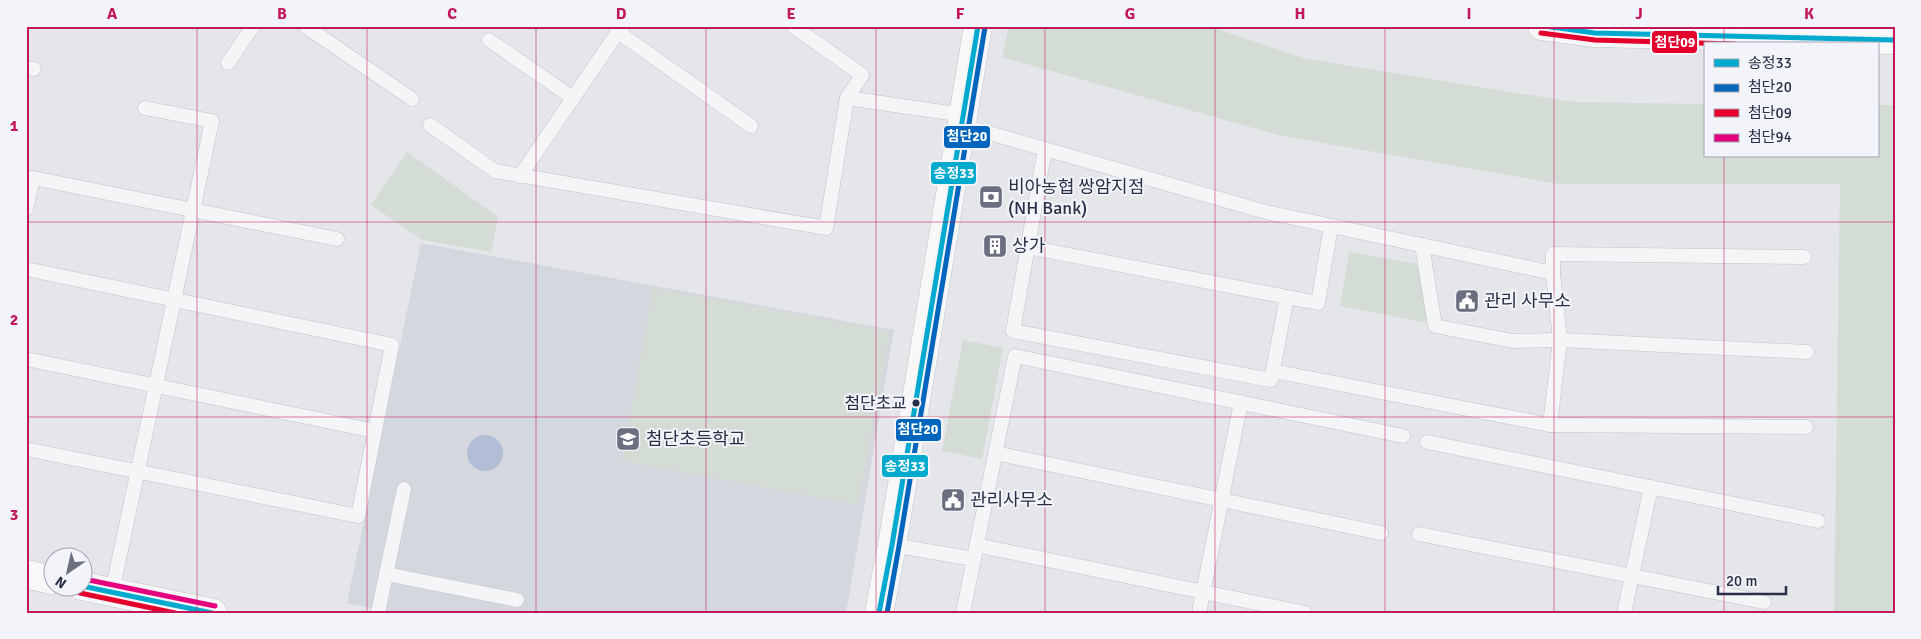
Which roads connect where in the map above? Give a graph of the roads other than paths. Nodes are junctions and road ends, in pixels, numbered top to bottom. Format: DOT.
graph roads {
  1 [pos="252,26"];
  2 [pos="305,26"];
  3 [pos="793,26"];
  4 [pos="978,26"];
  5 [pos="1542,26"];
  6 [pos="620,29"];
  7 [pos="489,40"];
  8 [pos="1895,40"];
  9 [pos="228,63"];
  10 [pos="573,98"];
  11 [pos="847,98"];
  12 [pos="412,99"];
  13 [pos="145,108"];
  14 [pos="962,120"];
  15 [pos="430,125"];
  16 [pos="751,126"];
  17 [pos="1046,149"];
  18 [pos="520,176"];
  19 [pos="26,209"];
  20 [pos="193,210"];
  21 [pos="1331,226"];
  22 [pos="337,240"];
  23 [pos="1422,245"];
  24 [pos="1028,247"];
  25 [pos="1804,257"];
  26 [pos="26,269"];
  27 [pos="1553,273"];
  28 [pos="1287,297"];
  29 [pos="174,299"];
  30 [pos="1560,340"];
  31 [pos="1808,352"];
  32 [pos="26,359"];
  33 [pos="1273,371"];
  34 [pos="156,386"];
  35 [pos="1241,402"];
  36 [pos="1550,425"];
  37 [pos="1806,426"];
  38 [pos="375,431"];
  39 [pos="1403,436"];
  40 [pos="1427,442"];
  41 [pos="26,449"];
  42 [pos="995,453"];
  43 [pos="138,472"];
  44 [pos="1651,487"];
  45 [pos="404,489"];
  46 [pos="1222,500"];
  47 [pos="1818,521"];
  48 [pos="1381,533"];
  49 [pos="1419,534"];
  50 [pos="892,545"];
  51 [pos="975,552"];
  52 [pos="26,574"];
  53 [pos="386,574"];
  54 [pos="1632,576"];
  55 [pos="42,578"];
  56 [pos="92,588"];
  57 [pos="112,592"];
  58 [pos="1203,592"];
  59 [pos="517,600"];
  60 [pos="1764,602"];
  61 [pos="213,613"];
  62 [pos="378,613"];
  63 [pos="879,613"];
  64 [pos="963,613"];
  65 [pos="1199,613"];
  66 [pos="1304,613"];
  67 [pos="1624,613"];
  1 -- 9 [label="lane"];
  2 -- 12 [label="lane"];
  3 -- 11 [label="lane"];
  4 -- 14 [label="street"];
  5 -- 8 [label="street"];
  6 -- 10 [label="lane"];
  6 -- 16 [label="lane"];
  7 -- 10 [label="lane"];
  10 -- 18 [label="lane"];
  11 -- 14 [label="lane"];
  11 -- 18 [label="lane"];
  13 -- 20 [label="lane"];
  14 -- 17 [label="lane"];
  14 -- 50 [label="street"];
  15 -- 18 [label="lane"];
  17 -- 21 [label="lane"];
  17 -- 24 [label="lane"];
  19 -- 20 [label="lane"];
  20 -- 22 [label="lane"];
  20 -- 29 [label="lane"];
  21 -- 23 [label="lane"];
  21 -- 28 [label="lane"];
  23 -- 27 [label="lane"];
  23 -- 30 [label="lane"];
  24 -- 28 [label="lane"];
  24 -- 33 [label="lane"];
  25 -- 27 [label="lane"];
  26 -- 29 [label="lane"];
  27 -- 30 [label="lane"];
  28 -- 33 [label="lane"];
  29 -- 34 [label="lane"];
  29 -- 38 [label="lane"];
  30 -- 31 [label="lane"];
  30 -- 36 [label="lane"];
  32 -- 34 [label="lane"];
  33 -- 36 [label="lane"];
  34 -- 38 [label="lane"];
  34 -- 43 [label="lane"];
  35 -- 39 [label="lane"];
  35 -- 42 [label="lane"];
  35 -- 46 [label="lane"];
  36 -- 37 [label="lane"];
  38 -- 43 [label="lane"];
  40 -- 44 [label="lane"];
  41 -- 43 [label="lane"];
  42 -- 46 [label="lane"];
  42 -- 51 [label="lane"];
  43 -- 57 [label="lane"];
  44 -- 47 [label="lane"];
  44 -- 54 [label="lane"];
  45 -- 53 [label="lane"];
  46 -- 48 [label="lane"];
  46 -- 58 [label="lane"];
  49 -- 54 [label="lane"];
  50 -- 51 [label="lane"];
  50 -- 63 [label="street"];
  51 -- 58 [label="lane"];
  51 -- 64 [label="lane"];
  52 -- 55 [label="street"];
  53 -- 59 [label="lane"];
  53 -- 62 [label="lane"];
  54 -- 60 [label="lane"];
  54 -- 67 [label="lane"];
  56 -- 57 [label="street"];
  57 -- 61 [label="street"];
  58 -- 65 [label="lane"];
  58 -- 66 [label="lane"];
}
